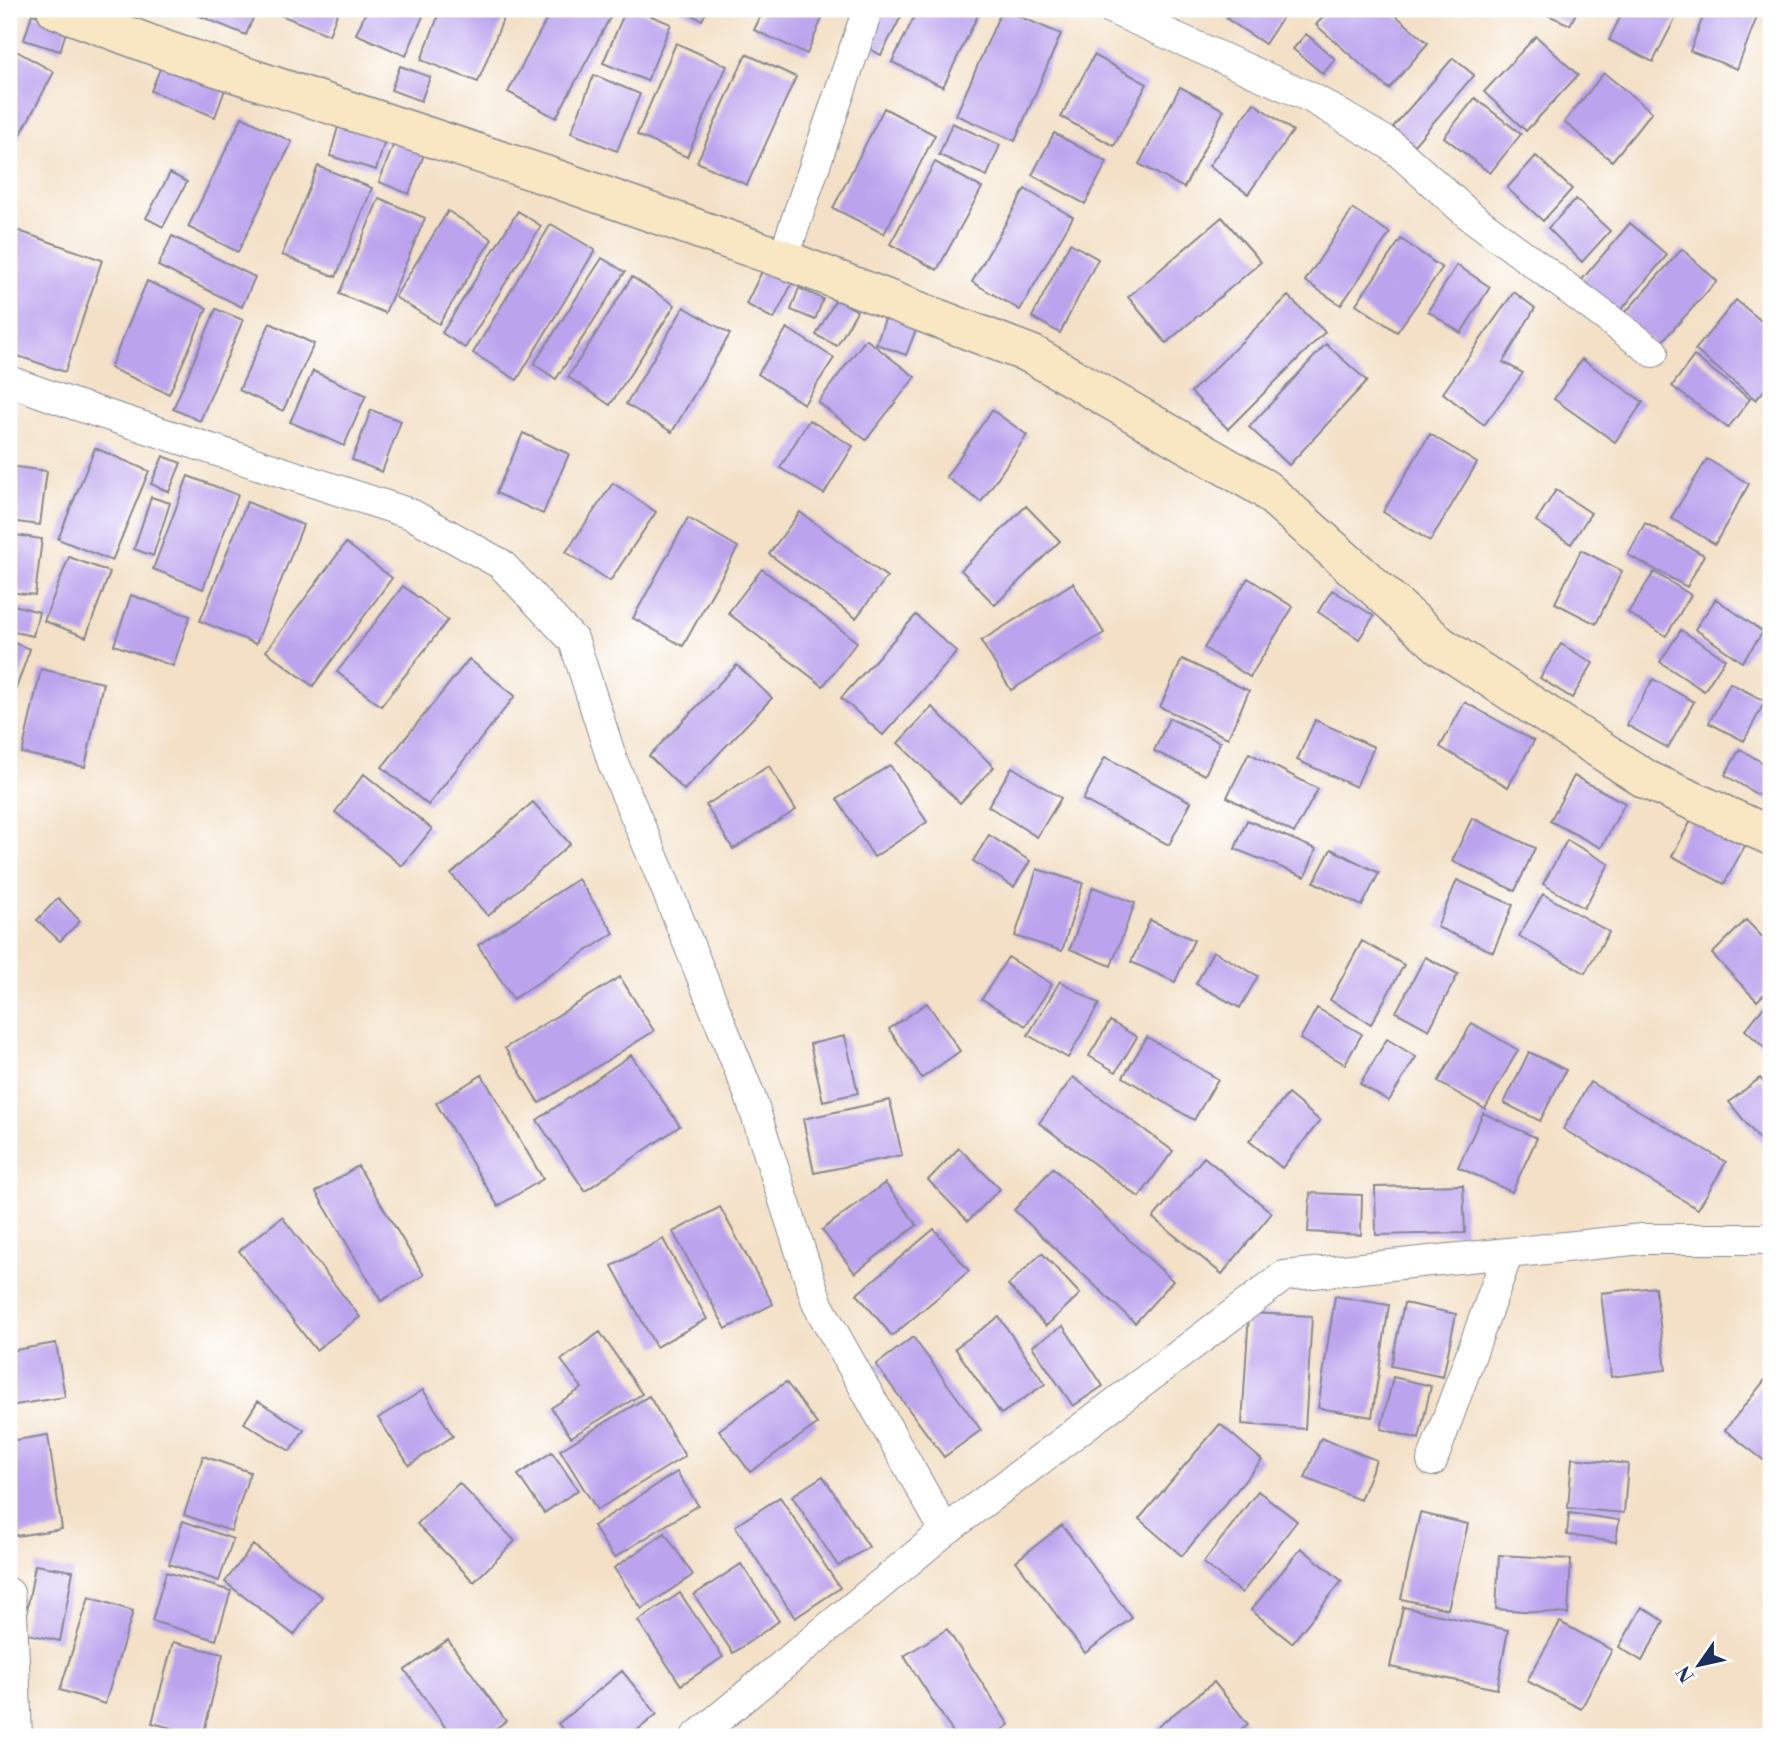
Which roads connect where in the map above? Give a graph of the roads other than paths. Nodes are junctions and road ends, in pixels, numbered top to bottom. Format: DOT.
graph roads {
  1 [pos="56,9"];
  2 [pos="869,9"];
  3 [pos="1112,9"];
  4 [pos="783,259"];
  5 [pos="1653,352"];
  6 [pos="9,381"];
  7 [pos="1771,836"];
  8 [pos="1771,1239"];
  9 [pos="1508,1253"];
  10 [pos="1432,1461"];
  11 [pos="945,1531"];
  12 [pos="9,1593"];
  13 [pos="17,1737"];
  14 [pos="696,1737"];
  1 -- 4 [label="street"];
  2 -- 4 [label="street"];
  3 -- 5 [label="street"];
  4 -- 7 [label="street"];
  6 -- 11 [label="street"];
  8 -- 9 [label="street"];
  9 -- 10 [label="street"];
  9 -- 11 [label="street"];
  11 -- 14 [label="street"];
  12 -- 13 [label="street"];
}
